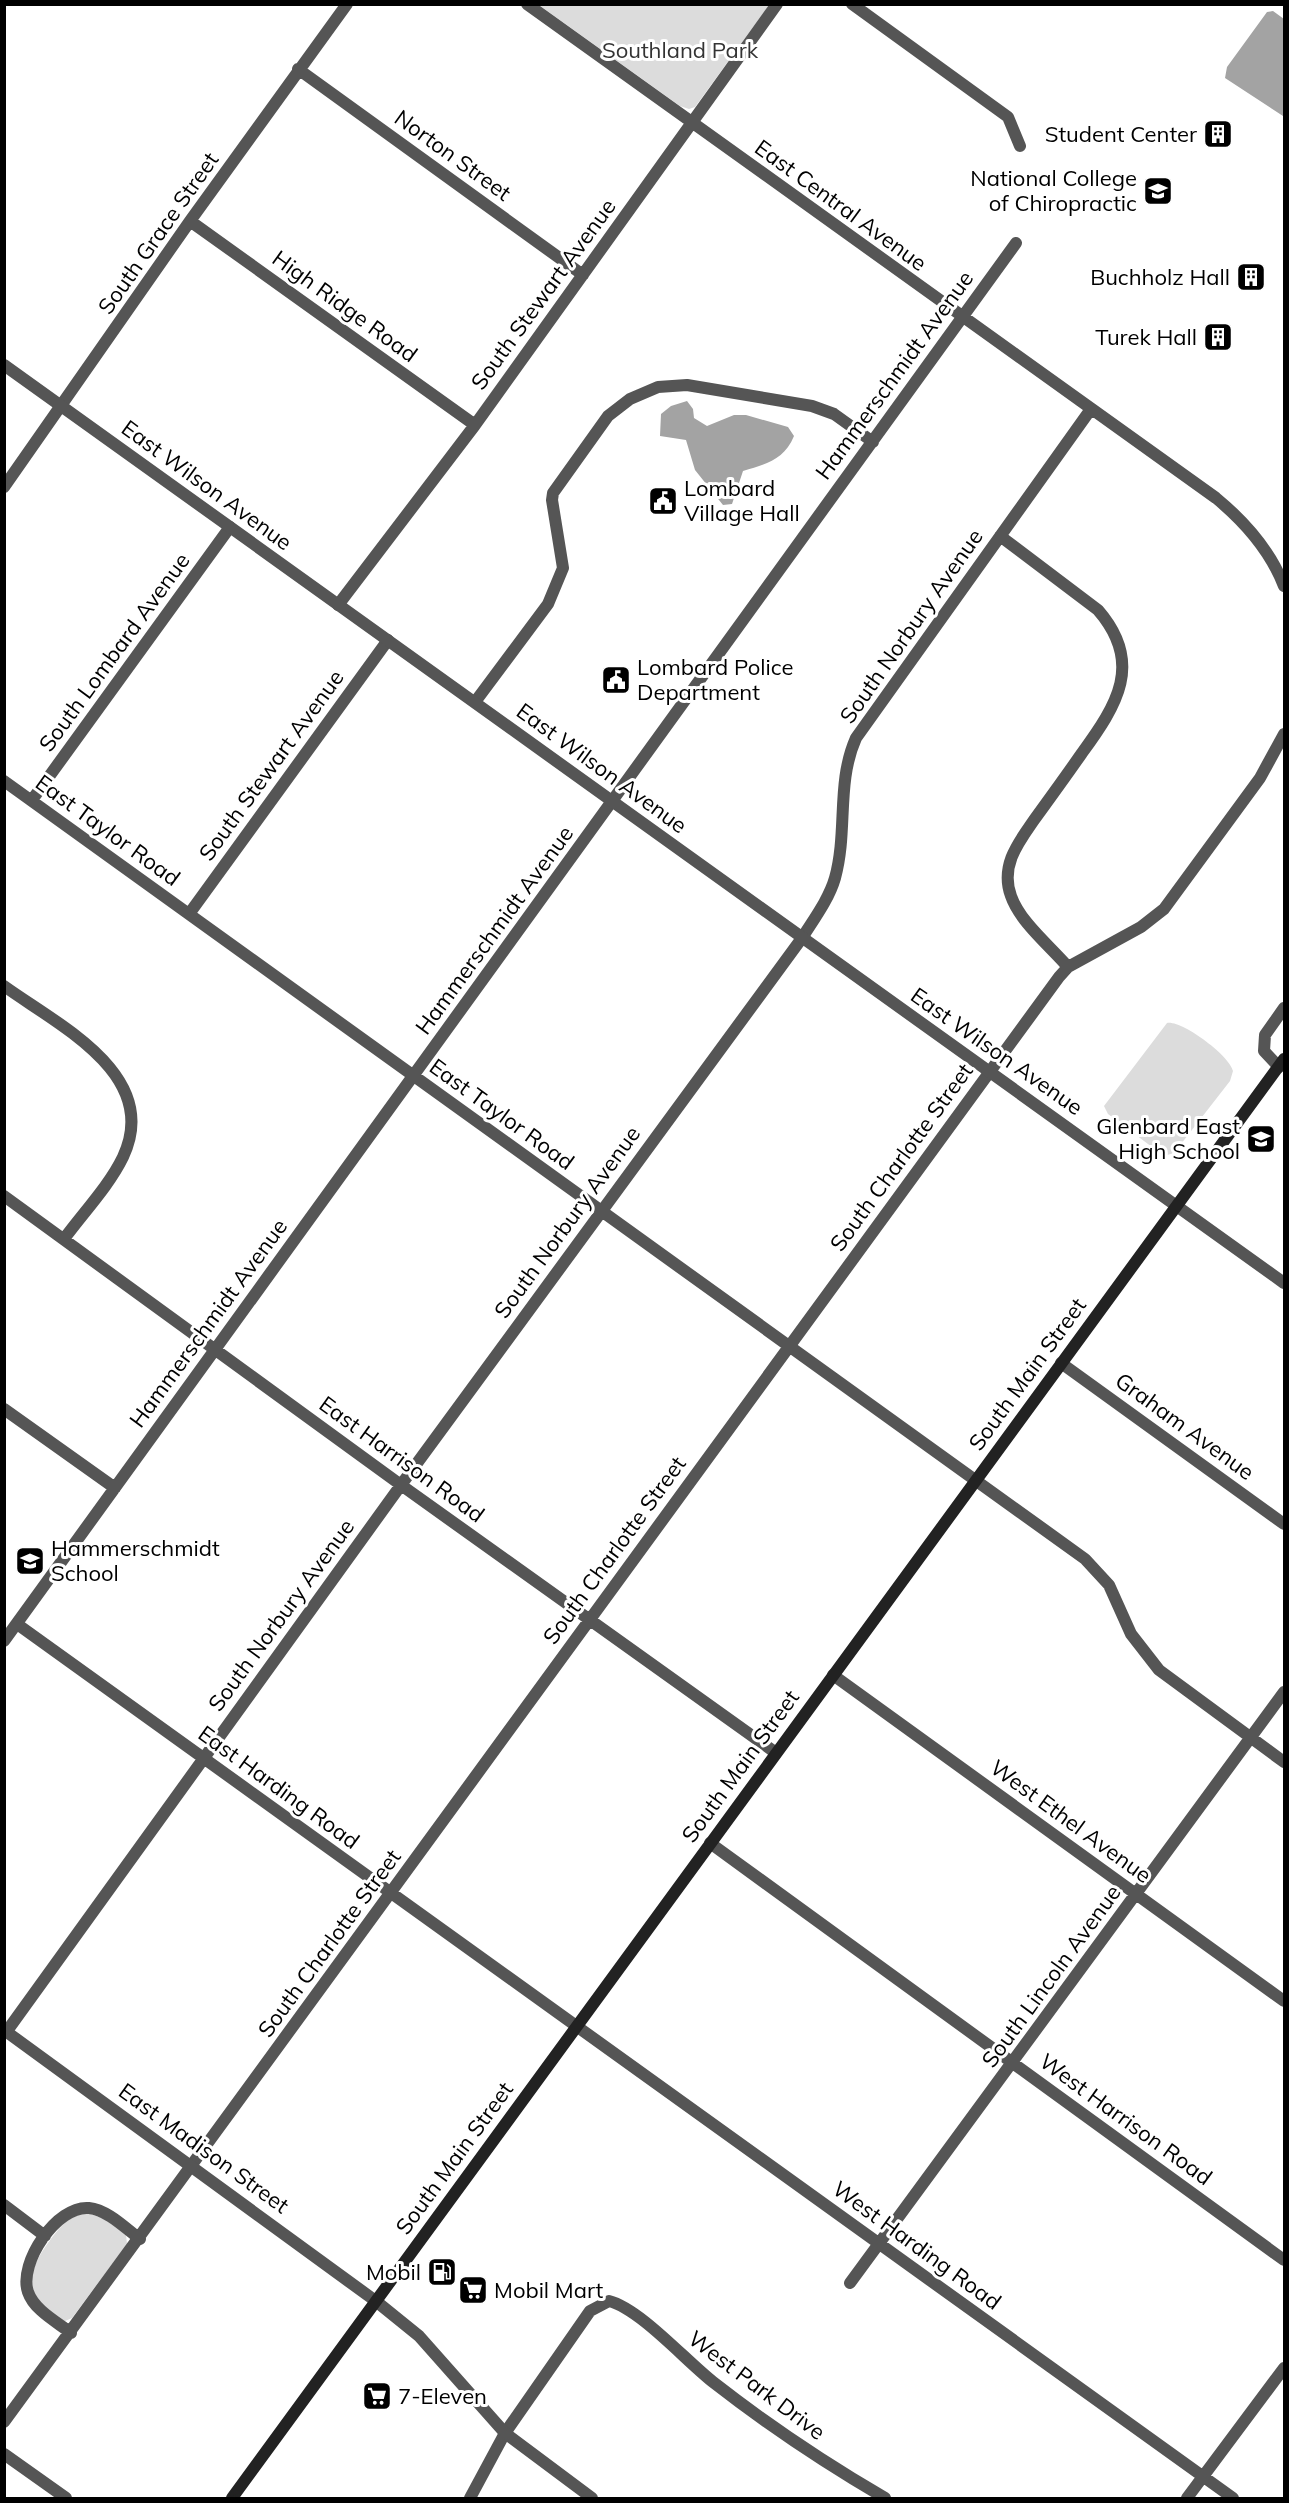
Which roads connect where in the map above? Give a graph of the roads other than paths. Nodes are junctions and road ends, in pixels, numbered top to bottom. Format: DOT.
graph roads {
  1 [pos="347,4"];
  2 [pos="527,4"];
  3 [pos="777,4"];
  4 [pos="852,4"];
  5 [pos="298,69"];
  6 [pos="691,123"];
  7 [pos="1020,146"];
  8 [pos="190,221"];
  9 [pos="1016,243"];
  10 [pos="583,275"];
  11 [pos="962,317"];
  12 [pos="4,365"];
  13 [pos="63,407"];
  14 [pos="1091,409"];
  15 [pos="475,425"];
  16 [pos="873,442"];
  17 [pos="4,487"];
  18 [pos="230,527"];
  19 [pos="1000,536"];
  20 [pos="1284,586"];
  21 [pos="338,605"];
  22 [pos="388,640"];
  23 [pos="475,702"];
  24 [pos="1284,734"];
  25 [pos="4,781"];
  26 [pos="32,800"];
  27 [pos="613,801"];
  28 [pos="189,914"];
  29 [pos="802,938"];
  30 [pos="1068,967"];
  31 [pos="4,986"];
  32 [pos="1284,1008"];
  33 [pos="1282,1063"];
  34 [pos="989,1072"];
  35 [pos="413,1076"];
  36 [pos="4,1196"];
  37 [pos="1176,1205"];
  38 [pos="601,1212"];
  39 [pos="64,1239"];
  40 [pos="1284,1283"];
  41 [pos="790,1346"];
  42 [pos="216,1349"];
  43 [pos="1061,1363"];
  44 [pos="4,1409"];
  45 [pos="975,1481"];
  46 [pos="401,1485"];
  47 [pos="115,1488"];
  48 [pos="1284,1524"];
  49 [pos="590,1619"];
  50 [pos="17,1624"];
  51 [pos="4,1641"];
  52 [pos="833,1675"];
  53 [pos="1284,1692"];
  54 [pos="1251,1738"];
  55 [pos="776,1753"];
  56 [pos="203,1758"];
  57 [pos="1284,1762"];
  58 [pos="710,1843"];
  59 [pos="391,1894"];
  60 [pos="1137,1894"];
  61 [pos="1284,2001"];
  62 [pos="576,2026"];
  63 [pos="6,2030"];
  64 [pos="1013,2064"];
  65 [pos="193,2166"];
  66 [pos="4,2205"];
  67 [pos="45,2236"];
  68 [pos="140,2239"];
  69 [pos="881,2245"];
  70 [pos="1284,2260"];
  71 [pos="850,2283"];
  72 [pos="377,2302"];
  73 [pos="71,2333"];
  74 [pos="1284,2368"];
  75 [pos="4,2422"];
  76 [pos="505,2433"];
  77 [pos="4,2454"];
  78 [pos="1203,2477"];
  79 [pos="66,2499"];
  80 [pos="232,2499"];
  81 [pos="470,2499"];
  82 [pos="592,2499"];
  83 [pos="885,2499"];
  84 [pos="1187,2499"];
  85 [pos="1233,2499"];
  1 -- 5 [label="street, South Grace Street"];
  2 -- 6 [label="street, East Central Avenue"];
  3 -- 6 [label="street, South Stewart Avenue"];
  4 -- 7 [label="street"];
  5 -- 8 [label="street, South Grace Street"];
  5 -- 10 [label="street, Norton Street"];
  6 -- 10 [label="street, South Stewart Avenue"];
  6 -- 11 [label="street, East Central Avenue"];
  8 -- 13 [label="street, South Grace Street"];
  8 -- 15 [label="street, High Ridge Road"];
  9 -- 11 [label="street, Hammerschmidt Avenue"];
  10 -- 15 [label="street, South Stewart Avenue"];
  11 -- 14 [label="street, East Central Avenue"];
  11 -- 16 [label="street, Hammerschmidt Avenue"];
  12 -- 13 [label="street, East Wilson Avenue"];
  13 -- 17 [label="street, South Grace Street"];
  13 -- 18 [label="street, East Wilson Avenue"];
  14 -- 19 [label="street, South Norbury Avenue"];
  14 -- 20 [label="street, East Central Avenue"];
  15 -- 21 [label="street, South Stewart Avenue"];
  16 -- 23 [label="street"];
  16 -- 27 [label="street, Hammerschmidt Avenue"];
  18 -- 21 [label="street, East Wilson Avenue"];
  18 -- 26 [label="street, South Lombard Avenue"];
  19 -- 29 [label="street, South Norbury Avenue"];
  19 -- 30 [label="street"];
  21 -- 22 [label="street, East Wilson Avenue"];
  22 -- 23 [label="street, East Wilson Avenue"];
  22 -- 28 [label="street, South Stewart Avenue"];
  23 -- 27 [label="street, East Wilson Avenue"];
  24 -- 30 [label="street, South Charlotte Street"];
  25 -- 26 [label="street, East Taylor Road"];
  26 -- 28 [label="street, East Taylor Road"];
  27 -- 29 [label="street, East Wilson Avenue"];
  27 -- 35 [label="street, Hammerschmidt Avenue"];
  28 -- 35 [label="street, East Taylor Road"];
  29 -- 34 [label="street, East Wilson Avenue"];
  29 -- 38 [label="street, South Norbury Avenue"];
  30 -- 34 [label="street, South Charlotte Street"];
  31 -- 39 [label="street"];
  32 -- 33 [label="street"];
  33 -- 37 [label="main road, South Main Street"];
  34 -- 37 [label="street, East Wilson Avenue"];
  34 -- 41 [label="street, South Charlotte Street"];
  35 -- 38 [label="street, East Taylor Road"];
  35 -- 42 [label="street, Hammerschmidt Avenue"];
  36 -- 39 [label="street, East Harrison Road"];
  37 -- 40 [label="street, East Wilson Avenue"];
  37 -- 43 [label="main road, South Main Street"];
  38 -- 41 [label="street, East Taylor Road"];
  38 -- 46 [label="street, South Norbury Avenue"];
  39 -- 42 [label="street, East Harrison Road"];
  41 -- 45 [label="street, East Taylor Road"];
  41 -- 49 [label="street, South Charlotte Street"];
  42 -- 46 [label="street, East Harrison Road"];
  42 -- 47 [label="street, Hammerschmidt Avenue"];
  43 -- 45 [label="main road, South Main Street"];
  43 -- 48 [label="street, Graham Avenue"];
  44 -- 47 [label="street"];
  45 -- 52 [label="main road, South Main Street"];
  45 -- 54 [label="street, East Taylor Road"];
  46 -- 49 [label="street, East Harrison Road"];
  46 -- 56 [label="street, South Norbury Avenue"];
  47 -- 50 [label="street, Hammerschmidt Avenue"];
  49 -- 55 [label="street, East Harrison Road"];
  49 -- 59 [label="street, South Charlotte Street"];
  50 -- 51 [label="street, Hammerschmidt Avenue"];
  50 -- 56 [label="street, East Harding Road"];
  52 -- 55 [label="main road, South Main Street"];
  52 -- 60 [label="street, West Ethel Avenue"];
  53 -- 54 [label="street, South Lincoln Avenue"];
  54 -- 57 [label="street, East Taylor Road"];
  54 -- 60 [label="street, South Lincoln Avenue"];
  55 -- 58 [label="main road, South Main Street"];
  56 -- 59 [label="street, East Harding Road"];
  56 -- 63 [label="street, South Norbury Avenue"];
  58 -- 62 [label="main road, South Main Street"];
  58 -- 64 [label="street, West Harrison Road"];
  59 -- 62 [label="street, East Harding Road"];
  59 -- 65 [label="street, South Charlotte Street"];
  60 -- 61 [label="street, West Ethel Avenue"];
  60 -- 64 [label="street, South Lincoln Avenue"];
  62 -- 69 [label="street, West Harding Road"];
  62 -- 72 [label="main road, South Main Street"];
  63 -- 65 [label="street, East Madison Street"];
  64 -- 69 [label="street, South Lincoln Avenue"];
  64 -- 70 [label="street, West Harrison Road"];
  65 -- 68 [label="street, South Charlotte Street"];
  65 -- 72 [label="street, East Madison Street"];
  66 -- 67 [label="street"];
  67 -- 68 [label="street"];
  67 -- 73 [label="street"];
  68 -- 73 [label="street, South Charlotte Street"];
  69 -- 71 [label="street, South Lincoln Avenue"];
  69 -- 78 [label="street, West Harding Road"];
  72 -- 76 [label="street, East Madison Street"];
  72 -- 80 [label="main road, South Main Street"];
  73 -- 75 [label="street, South Charlotte Street"];
  74 -- 78 [label="street"];
  76 -- 81 [label="street"];
  76 -- 82 [label="street, East Madison Street"];
  76 -- 83 [label="street, West Park Drive"];
  77 -- 79 [label="street"];
  78 -- 84 [label="street"];
  78 -- 85 [label="street, West Harding Road"];
}
